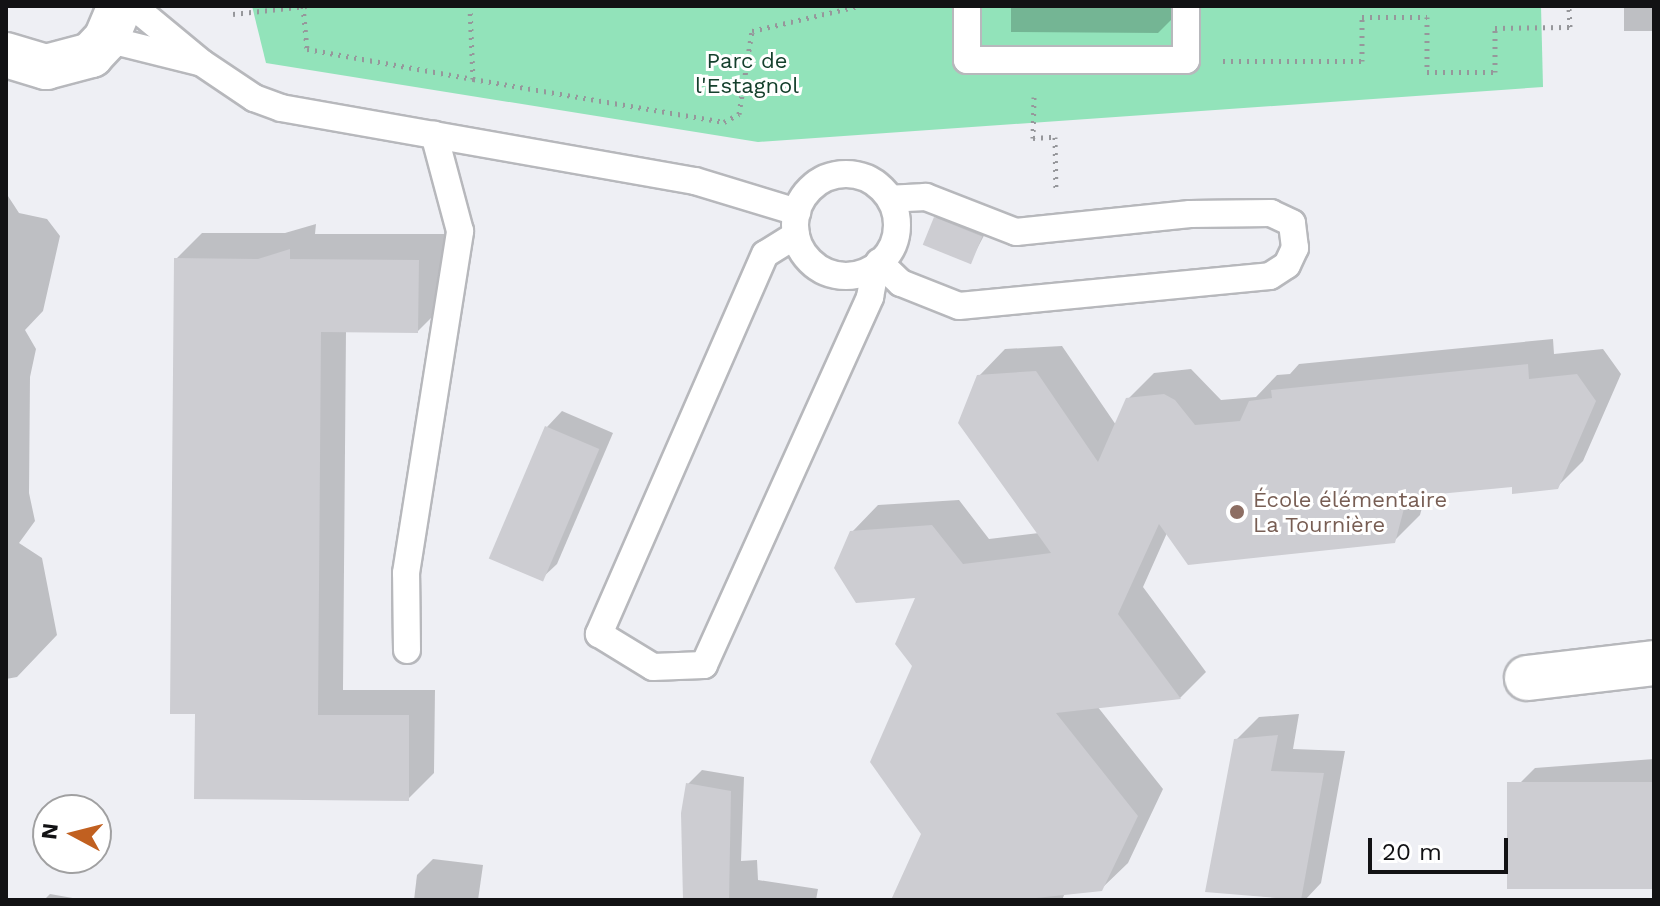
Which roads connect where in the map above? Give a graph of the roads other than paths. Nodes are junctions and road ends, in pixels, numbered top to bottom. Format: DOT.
graph roads {
  1 [pos="133,6"];
  2 [pos="967,6"];
  3 [pos="1186,6"];
  4 [pos="113,22"];
  5 [pos="9,58"];
  6 [pos="202,63"];
  7 [pos="434,134"];
  8 [pos="891,199"];
  9 [pos="796,223"];
  10 [pos="878,265"];
  11 [pos="407,650"];
  12 [pos="1654,663"];
  13 [pos="1527,678"];
  1 -- 6 [label="lane"];
  2 -- 3 [label="lane"];
  4 -- 5 [label="street"];
  4 -- 6 [label="lane"];
  6 -- 7 [label="lane"];
  7 -- 9 [label="lane"];
  7 -- 11 [label="lane"];
  8 -- 9 [label="lane"];
  8 -- 10 [label="lane"];
  8 -- 10 [label="lane"];
  9 -- 10 [label="lane"];
  9 -- 10 [label="lane"];
  12 -- 13 [label="street"];
}
